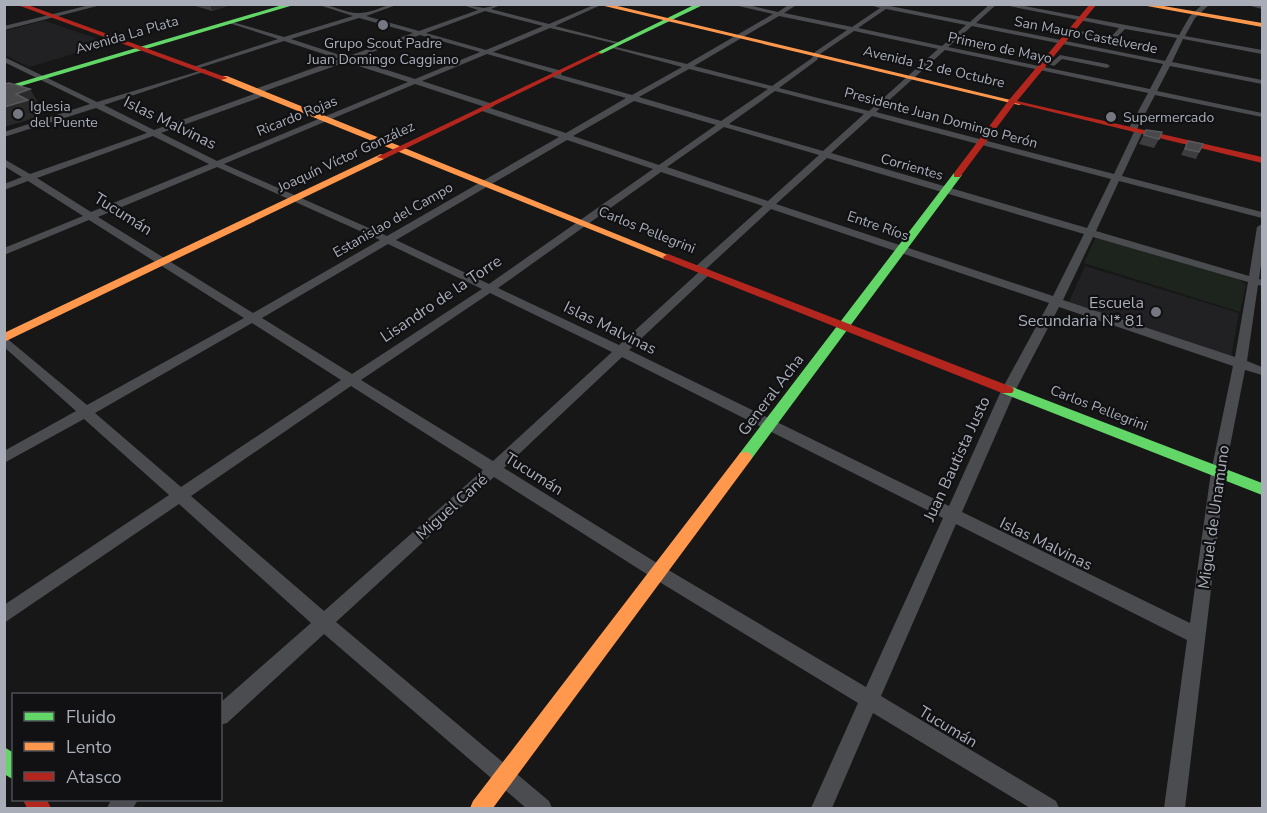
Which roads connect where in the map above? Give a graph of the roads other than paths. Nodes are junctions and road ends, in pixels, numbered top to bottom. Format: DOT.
graph roads {
  1 [pos="18,4"];
  2 [pos="102,4"];
  3 [pos="294,4"];
  4 [pos="319,4"];
  5 [pos="396,4"];
  6 [pos="463,4"];
  7 [pos="500,4"];
  8 [pos="702,4"];
  9 [pos="733,4"];
  10 [pos="795,4"];
  11 [pos="869,4"];
  12 [pos="994,4"];
  13 [pos="1002,4"];
  14 [pos="1094,4"];
  15 [pos="1139,4"];
  16 [pos="1207,4"];
  17 [pos="1249,4"];
  18 [pos="600,5"];
  19 [pos="888,6"];
  20 [pos="1263,7"];
  21 [pos="485,10"];
  22 [pos="778,14"];
  23 [pos="1195,14"];
  24 [pos="53,16"];
  25 [pos="359,16"];
  26 [pos="666,21"];
  27 [pos="231,22"];
  28 [pos="971,24"];
  29 [pos="1263,25"];
  30 [pos="1081,26"];
  31 [pos="549,27"];
  32 [pos="1124,27"];
  33 [pos="4,28"];
  34 [pos="852,30"];
  35 [pos="421,33"];
  36 [pos="1182,37"];
  37 [pos="736,38"];
  38 [pos="285,39"];
  39 [pos="1062,42"];
  40 [pos="616,46"];
  41 [pos="146,47"];
  42 [pos="943,49"];
  43 [pos="487,52"];
  44 [pos="1263,52"];
  45 [pos="816,56"];
  46 [pos="4,59"];
  47 [pos="345,60"];
  48 [pos="1167,63"];
  49 [pos="686,66"];
  50 [pos="1042,66"];
  51 [pos="1107,66"];
  52 [pos="201,68"];
  53 [pos="557,74"];
  54 [pos="42,77"];
  55 [pos="909,78"];
  56 [pos="415,82"];
  57 [pos="1263,82"];
  58 [pos="773,88"];
  59 [pos="4,89"];
  60 [pos="261,92"];
  61 [pos="1153,92"];
  62 [pos="630,98"];
  63 [pos="1012,102"];
  64 [pos="97,105"];
  65 [pos="487,108"];
  66 [pos="870,114"];
  67 [pos="1263,115"];
  68 [pos="327,119"];
  69 [pos="722,124"];
  70 [pos="1136,131"];
  71 [pos="154,133"];
  72 [pos="4,135"];
  73 [pos="566,136"];
  74 [pos="983,143"];
  75 [pos="402,148"];
  76 [pos="825,155"];
  77 [pos="1263,160"];
  78 [pos="4,162"];
  79 [pos="217,164"];
  80 [pos="661,168"];
  81 [pos="1117,177"];
  82 [pos="30,178"];
  83 [pos="486,183"];
  84 [pos="4,187"];
  85 [pos="947,191"];
  86 [pos="293,200"];
  87 [pos="771,206"];
  88 [pos="1263,215"];
  89 [pos="93,216"];
  90 [pos="584,222"];
  91 [pos="1263,227"];
  92 [pos="1090,232"];
  93 [pos="388,240"];
  94 [pos="901,250"];
  95 [pos="4,252"];
  96 [pos="166,261"];
  97 [pos="703,270"];
  98 [pos="1258,281"];
  99 [pos="489,288"];
  100 [pos="1055,302"];
  101 [pos="253,318"];
  102 [pos="843,326"];
  103 [pos="4,339"];
  104 [pos="621,351"];
  105 [pos="1240,364"];
  106 [pos="1263,371"];
  107 [pos="351,381"];
  108 [pos="1008,390"];
  109 [pos="86,412"];
  110 [pos="768,425"];
  111 [pos="4,458"];
  112 [pos="494,469"];
  113 [pos="1218,472"];
  114 [pos="1263,489"];
  115 [pos="180,496"];
  116 [pos="951,516"];
  117 [pos="659,573"];
  118 [pos="4,615"];
  119 [pos="324,623"];
  120 [pos="1197,636"];
  121 [pos="869,701"];
  122 [pos="222,714"];
  123 [pos="505,775"];
  124 [pos="480,808"];
  125 [pos="542,808"];
  126 [pos="820,808"];
  127 [pos="1049,808"];
  128 [pos="1175,808"];
  1 -- 24 [label="street, Carlos Pellegrini"];
  2 -- 24 [label="street"];
  3 -- 27 [label="street, Avenida La Plata"];
  4 -- 25 [label="street, Corrientes"];
  5 -- 25 [label="street"];
  6 -- 21 [label="street, Presidente Juan Domingo Perón"];
  7 -- 21 [label="street"];
  8 -- 26 [label="street, Joaquín Víctor González"];
  9 -- 22 [label="street, Primero de Mayo"];
  10 -- 22 [label="street, Estanislao del Campo"];
  11 -- 19 [label="street, San Mauro Castelverde"];
  12 -- 28 [label="street, Miguel Cané"];
  13 -- 30 [label="street"];
  14 -- 30 [label="street, General Acha"];
  15 -- 23 [label="street"];
  16 -- 23 [label="street, Juan Bautista Justo"];
  17 -- 20 [label="street"];
  18 -- 26 [label="street, Avenida 12 de Octubre"];
  18 -- 31 [label="street, Ricardo Rojas"];
  19 -- 28 [label="street, San Mauro Castelverde"];
  19 -- 34 [label="street, Lisandro de la Torre"];
  21 -- 31 [label="street, Presidente Juan Domingo Perón"];
  21 -- 35 [label="street"];
  22 -- 34 [label="street, Primero de Mayo"];
  22 -- 37 [label="street, Estanislao del Campo"];
  23 -- 29 [label="street"];
  23 -- 36 [label="street, Juan Bautista Justo"];
  24 -- 33 [label="street"];
  24 -- 41 [label="street, Carlos Pellegrini"];
  25 -- 35 [label="street, Corrientes"];
  25 -- 38 [label="street"];
  26 -- 37 [label="street, Avenida 12 de Octubre"];
  26 -- 40 [label="street, Joaquín Víctor González"];
  27 -- 38 [label="street, Entre Ríos"];
  27 -- 41 [label="street, Avenida La Plata"];
  28 -- 39 [label="street, San Mauro Castelverde"];
  28 -- 42 [label="street, Miguel Cané"];
  30 -- 32 [label="street"];
  30 -- 32 [label="street"];
  30 -- 39 [label="street, General Acha"];
  31 -- 40 [label="street, Presidente Juan Domingo Perón"];
  31 -- 43 [label="street, Ricardo Rojas"];
  32 -- 36 [label="street"];
  34 -- 42 [label="street, Primero de Mayo"];
  34 -- 45 [label="street, Lisandro de la Torre"];
  35 -- 43 [label="street, Corrientes"];
  35 -- 47 [label="street"];
  36 -- 44 [label="street"];
  36 -- 48 [label="street, Juan Bautista Justo"];
  37 -- 45 [label="street, Avenida 12 de Octubre"];
  37 -- 49 [label="street, Estanislao del Campo"];
  38 -- 47 [label="street, Entre Ríos"];
  38 -- 52 [label="street"];
  39 -- 48 [label="street, San Mauro Castelverde"];
  39 -- 50 [label="street, General Acha"];
  40 -- 49 [label="street, Presidente Juan Domingo Perón"];
  40 -- 53 [label="street, Joaquín Víctor González"];
  41 -- 52 [label="street, Carlos Pellegrini"];
  41 -- 54 [label="street, Avenida La Plata"];
  42 -- 50 [label="street, Primero de Mayo"];
  42 -- 55 [label="street, Miguel Cané"];
  43 -- 53 [label="street, Corrientes"];
  43 -- 56 [label="street, Ricardo Rojas"];
  45 -- 55 [label="street, Avenida 12 de Octubre"];
  45 -- 58 [label="street, Lisandro de la Torre"];
  46 -- 54 [label="street, Islas Malvinas"];
  47 -- 56 [label="street, Entre Ríos"];
  47 -- 60 [label="street"];
  48 -- 57 [label="street, San Mauro Castelverde"];
  48 -- 61 [label="street, Juan Bautista Justo"];
  49 -- 58 [label="street, Presidente Juan Domingo Perón"];
  49 -- 62 [label="street, Estanislao del Campo"];
  50 -- 51 [label="street"];
  50 -- 61 [label="street, Primero de Mayo"];
  50 -- 63 [label="street, General Acha"];
  52 -- 60 [label="street, Carlos Pellegrini"];
  52 -- 64 [label="street"];
  53 -- 62 [label="street, Corrientes"];
  53 -- 65 [label="street, Joaquín Víctor González"];
  54 -- 59 [label="street, Avenida La Plata"];
  54 -- 64 [label="street, Islas Malvinas"];
  55 -- 63 [label="street, Avenida 12 de Octubre"];
  55 -- 66 [label="street, Miguel Cané"];
  56 -- 65 [label="street, Entre Ríos"];
  56 -- 68 [label="street, Ricardo Rojas"];
  58 -- 66 [label="street, Presidente Juan Domingo Perón"];
  58 -- 69 [label="street, Lisandro de la Torre"];
  60 -- 68 [label="street, Carlos Pellegrini"];
  60 -- 71 [label="street"];
  61 -- 67 [label="street, Primero de Mayo"];
  61 -- 70 [label="street, Juan Bautista Justo"];
  62 -- 69 [label="street, Corrientes"];
  62 -- 73 [label="street, Estanislao del Campo"];
  63 -- 70 [label="street, Avenida 12 de Octubre"];
  63 -- 74 [label="street, General Acha"];
  64 -- 71 [label="street, Islas Malvinas"];
  64 -- 72 [label="street"];
  65 -- 73 [label="street, Entre Ríos"];
  65 -- 75 [label="street, Joaquín Víctor González"];
  66 -- 74 [label="street, Presidente Juan Domingo Perón"];
  66 -- 76 [label="street, Miguel Cané"];
  68 -- 75 [label="street, Carlos Pellegrini"];
  68 -- 79 [label="street, Ricardo Rojas"];
  69 -- 76 [label="street, Corrientes"];
  69 -- 80 [label="street, Lisandro de la Torre"];
  70 -- 77 [label="street, Avenida 12 de Octubre"];
  70 -- 81 [label="street, Juan Bautista Justo"];
  71 -- 79 [label="street, Islas Malvinas"];
  71 -- 82 [label="street"];
  73 -- 80 [label="street, Entre Ríos"];
  73 -- 83 [label="street, Estanislao del Campo"];
  74 -- 81 [label="street, Presidente Juan Domingo Perón"];
  74 -- 85 [label="street, General Acha"];
  75 -- 83 [label="street, Carlos Pellegrini"];
  75 -- 86 [label="street, Joaquín Víctor González"];
  76 -- 85 [label="street, Corrientes"];
  76 -- 87 [label="street, Miguel Cané"];
  78 -- 82 [label="street, Tucumán"];
  79 -- 86 [label="street, Islas Malvinas"];
  79 -- 89 [label="street, Ricardo Rojas"];
  80 -- 87 [label="street, Entre Ríos"];
  80 -- 90 [label="street, Lisandro de la Torre"];
  81 -- 88 [label="street, Presidente Juan Domingo Perón"];
  81 -- 92 [label="street, Juan Bautista Justo"];
  82 -- 84 [label="street"];
  82 -- 89 [label="street, Tucumán"];
  83 -- 90 [label="street, Carlos Pellegrini"];
  83 -- 93 [label="street, Estanislao del Campo"];
  85 -- 92 [label="street, Corrientes"];
  85 -- 94 [label="street, General Acha"];
  86 -- 93 [label="street, Islas Malvinas"];
  86 -- 96 [label="street, Joaquín Víctor González"];
  87 -- 94 [label="street, Entre Ríos"];
  87 -- 97 [label="street, Miguel Cané"];
  89 -- 95 [label="street, Ricardo Rojas"];
  89 -- 96 [label="street, Tucumán"];
  90 -- 97 [label="street, Carlos Pellegrini"];
  90 -- 99 [label="street, Lisandro de la Torre"];
  91 -- 98 [label="street, Miguel de Unamuno"];
  92 -- 98 [label="street, Corrientes"];
  92 -- 100 [label="street, Juan Bautista Justo"];
  93 -- 99 [label="street, Islas Malvinas"];
  93 -- 101 [label="street, Estanislao del Campo"];
  94 -- 100 [label="street, Entre Ríos"];
  94 -- 102 [label="street, General Acha"];
  96 -- 101 [label="street, Tucumán"];
  96 -- 103 [label="street, Joaquín Víctor González"];
  97 -- 102 [label="street, Carlos Pellegrini"];
  97 -- 104 [label="street, Miguel Cané"];
  98 -- 105 [label="street, Miguel de Unamuno"];
  99 -- 104 [label="street, Islas Malvinas"];
  99 -- 107 [label="street, Lisandro de la Torre"];
  100 -- 105 [label="street, Entre Ríos"];
  100 -- 108 [label="street, Juan Bautista Justo"];
  101 -- 107 [label="street, Tucumán"];
  101 -- 109 [label="street, Estanislao del Campo"];
  102 -- 108 [label="street, Carlos Pellegrini"];
  102 -- 110 [label="street, General Acha"];
  103 -- 109 [label="street"];
  104 -- 110 [label="street, Islas Malvinas"];
  104 -- 112 [label="street, Miguel Cané"];
  105 -- 106 [label="street, Entre Ríos"];
  105 -- 113 [label="street, Miguel de Unamuno"];
  107 -- 112 [label="street, Tucumán"];
  107 -- 115 [label="street, Lisandro de la Torre"];
  108 -- 113 [label="street, Carlos Pellegrini"];
  108 -- 116 [label="street, Juan Bautista Justo"];
  109 -- 111 [label="street, Estanislao del Campo"];
  109 -- 115 [label="street"];
  110 -- 116 [label="street, Islas Malvinas"];
  110 -- 117 [label="street, General Acha"];
  112 -- 117 [label="street, Tucumán"];
  112 -- 119 [label="street, Miguel Cané"];
  113 -- 114 [label="street, Carlos Pellegrini"];
  113 -- 120 [label="street, Miguel de Unamuno"];
  115 -- 118 [label="street, Lisandro de la Torre"];
  115 -- 119 [label="street"];
  116 -- 120 [label="street, Islas Malvinas"];
  116 -- 121 [label="street, Juan Bautista Justo"];
  117 -- 121 [label="street, Tucumán"];
  117 -- 123 [label="street, General Acha"];
  119 -- 122 [label="street, Miguel Cané"];
  119 -- 123 [label="street"];
  120 -- 128 [label="street, Miguel de Unamuno"];
  121 -- 126 [label="street, Juan Bautista Justo"];
  121 -- 127 [label="street, Tucumán"];
  123 -- 124 [label="street, General Acha"];
  123 -- 125 [label="street"];
}
